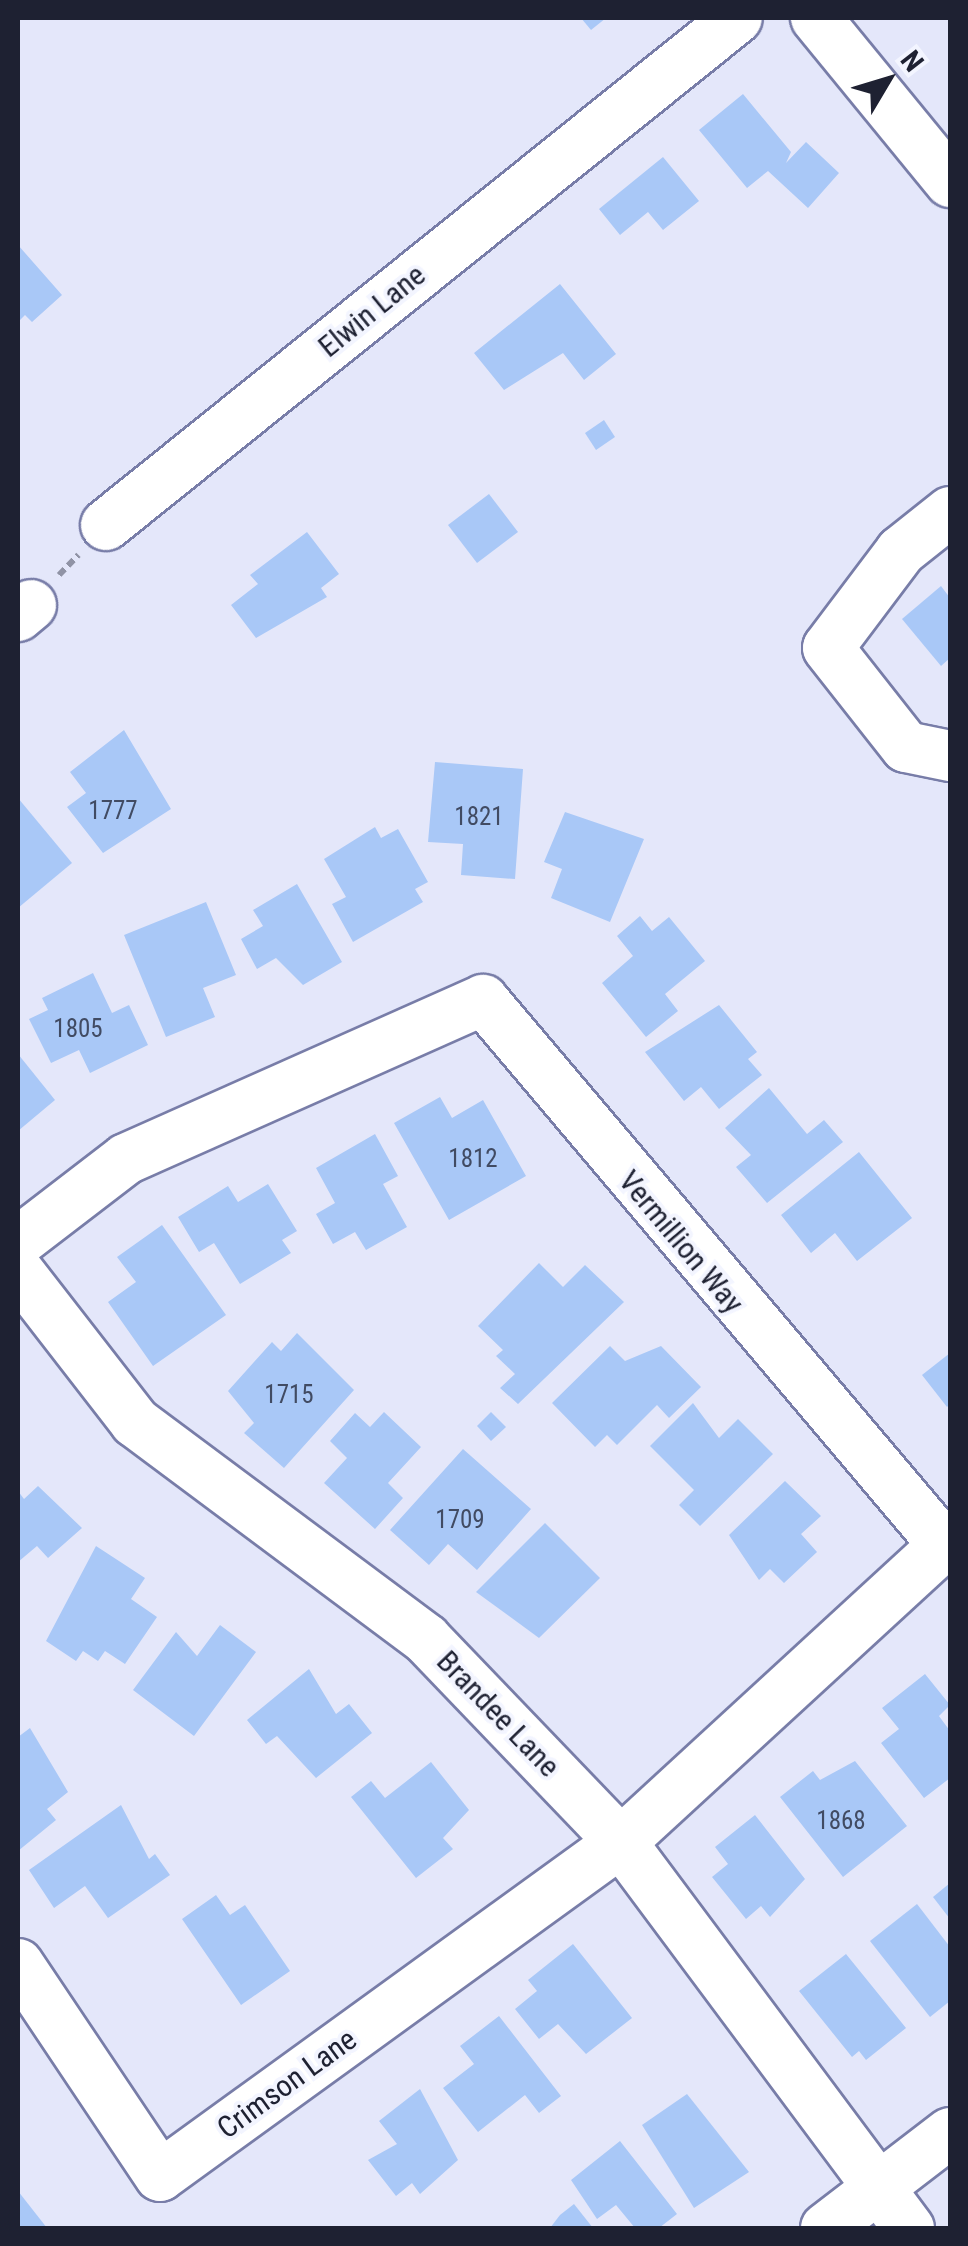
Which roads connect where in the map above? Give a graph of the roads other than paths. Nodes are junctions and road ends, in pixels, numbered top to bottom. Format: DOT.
graph roads {
  1 [pos="736,18"];
  2 [pos="816,18"];
  3 [pos="950,182"];
  4 [pos="950,512"];
  5 [pos="106,525"];
  6 [pos="950,756"];
  7 [pos="18,1242"];
  8 [pos="18,1271"];
  9 [pos="621,1842"];
  10 [pos="18,1964"];
  11 [pos="950,2134"];
  12 [pos="878,2190"];
  13 [pos="826,2228"];
  14 [pos="909,2228"];
  1 -- 5 [label="street, Elwin Lane"];
  2 -- 3 [label="street"];
  4 -- 6 [label="street"];
  7 -- 9 [label="street, Vermillion Way"];
  8 -- 9 [label="street, Brandee Lane"];
  9 -- 10 [label="street, Crimson Lane"];
  9 -- 12 [label="street, Brandee Lane"];
  11 -- 12 [label="street"];
  12 -- 13 [label="street"];
  12 -- 14 [label="street, Brandee Lane"];
}
